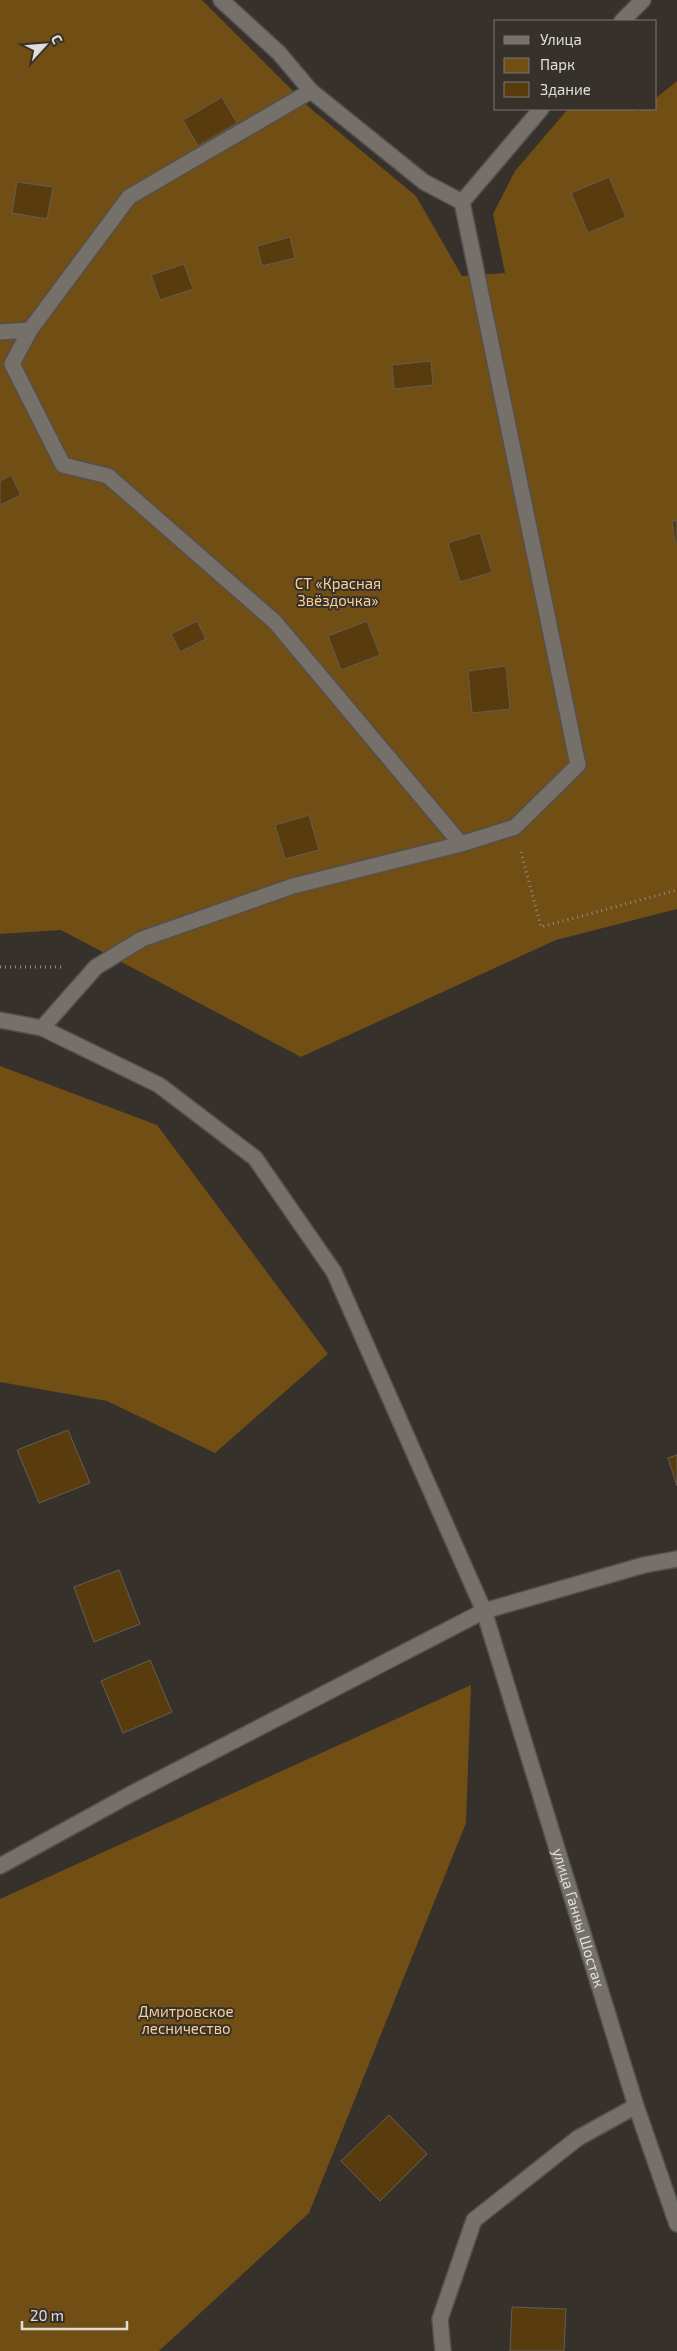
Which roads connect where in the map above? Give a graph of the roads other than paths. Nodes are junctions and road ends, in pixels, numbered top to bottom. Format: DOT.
graph roads {
  1 [pos="221,0"];
  2 [pos="643,0"];
  3 [pos="623,20"];
  4 [pos="311,91"];
  5 [pos="540,110"];
  6 [pos="462,202"];
  7 [pos="30,330"];
  8 [pos="0,332"];
  9 [pos="461,844"];
  10 [pos="0,1020"];
  11 [pos="42,1028"];
  12 [pos="677,1559"];
  13 [pos="484,1611"];
  14 [pos="0,1866"];
  15 [pos="636,2106"];
  16 [pos="677,2224"];
  17 [pos="443,2351"];
  1 -- 4 [label="street"];
  2 -- 3 [label="street"];
  4 -- 6 [label="street"];
  4 -- 7 [label="street"];
  5 -- 6 [label="street"];
  6 -- 9 [label="street"];
  7 -- 8 [label="street"];
  7 -- 9 [label="street"];
  9 -- 11 [label="street"];
  10 -- 11 [label="street, улица Ганны Шостак"];
  11 -- 13 [label="street, улица Ганны Шостак"];
  12 -- 13 [label="street"];
  13 -- 14 [label="street"];
  13 -- 15 [label="street, улица Ганны Шостак"];
  15 -- 16 [label="street, улица Ганны Шостак"];
  15 -- 17 [label="street"];
}
